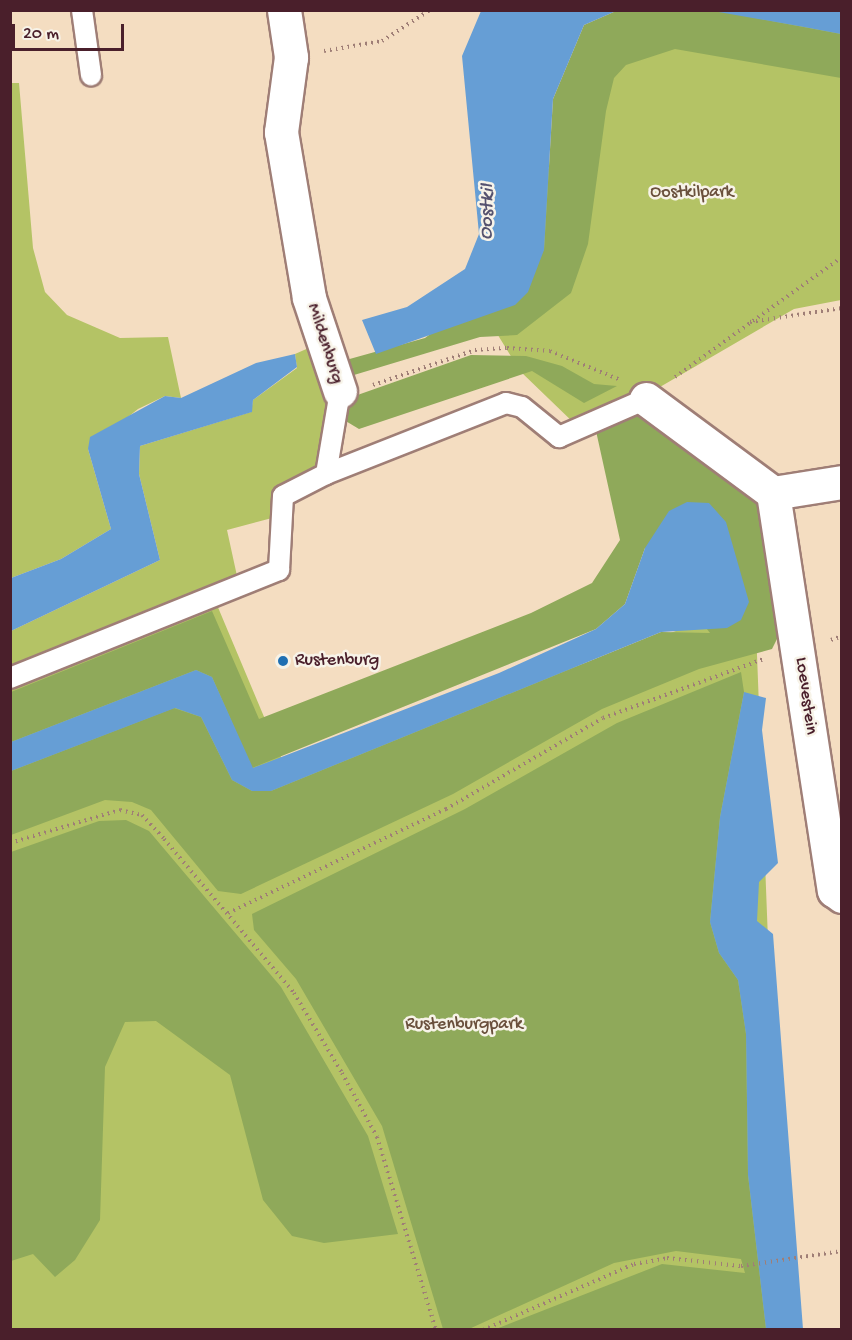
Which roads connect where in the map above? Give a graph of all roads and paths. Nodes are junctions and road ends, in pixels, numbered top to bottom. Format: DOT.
graph roads {
  1 [pos="82,10"];
  2 [pos="284,10"];
  3 [pos="430,10"];
  4 [pos="291,57"];
  5 [pos="91,75"];
  6 [pos="842,257"];
  7 [pos="842,308"];
  8 [pos="749,322"];
  9 [pos="339,391"];
  10 [pos="646,399"];
  11 [pos="326,474"];
  12 [pos="842,482"];
  13 [pos="773,493"];
  14 [pos="798,652"];
  15 [pos="10,678"];
  16 [pos="10,843"];
  17 [pos="842,896"];
  18 [pos="228,913"];
  19 [pos="842,1251"];
  20 [pos="436,1329"];
  21 [pos="483,1329"];
  1 -- 5 [label="lane"];
  2 -- 4 [label="street, Mildenburg"];
  3 -- 4 [label="path"];
  4 -- 9 [label="street, Mildenburg"];
  6 -- 8 [label="path"];
  7 -- 8 [label="path"];
  8 -- 10 [label="path"];
  9 -- 10 [label="path, Mildenburg"];
  9 -- 11 [label="lane"];
  10 -- 11 [label="lane"];
  10 -- 13 [label="street"];
  11 -- 15 [label="lane"];
  12 -- 13 [label="street"];
  13 -- 14 [label="street, Loevestein"];
  14 -- 17 [label="street, Loevestein"];
  14 -- 18 [label="path"];
  16 -- 18 [label="path"];
  18 -- 20 [label="path"];
  19 -- 21 [label="path"];
}
